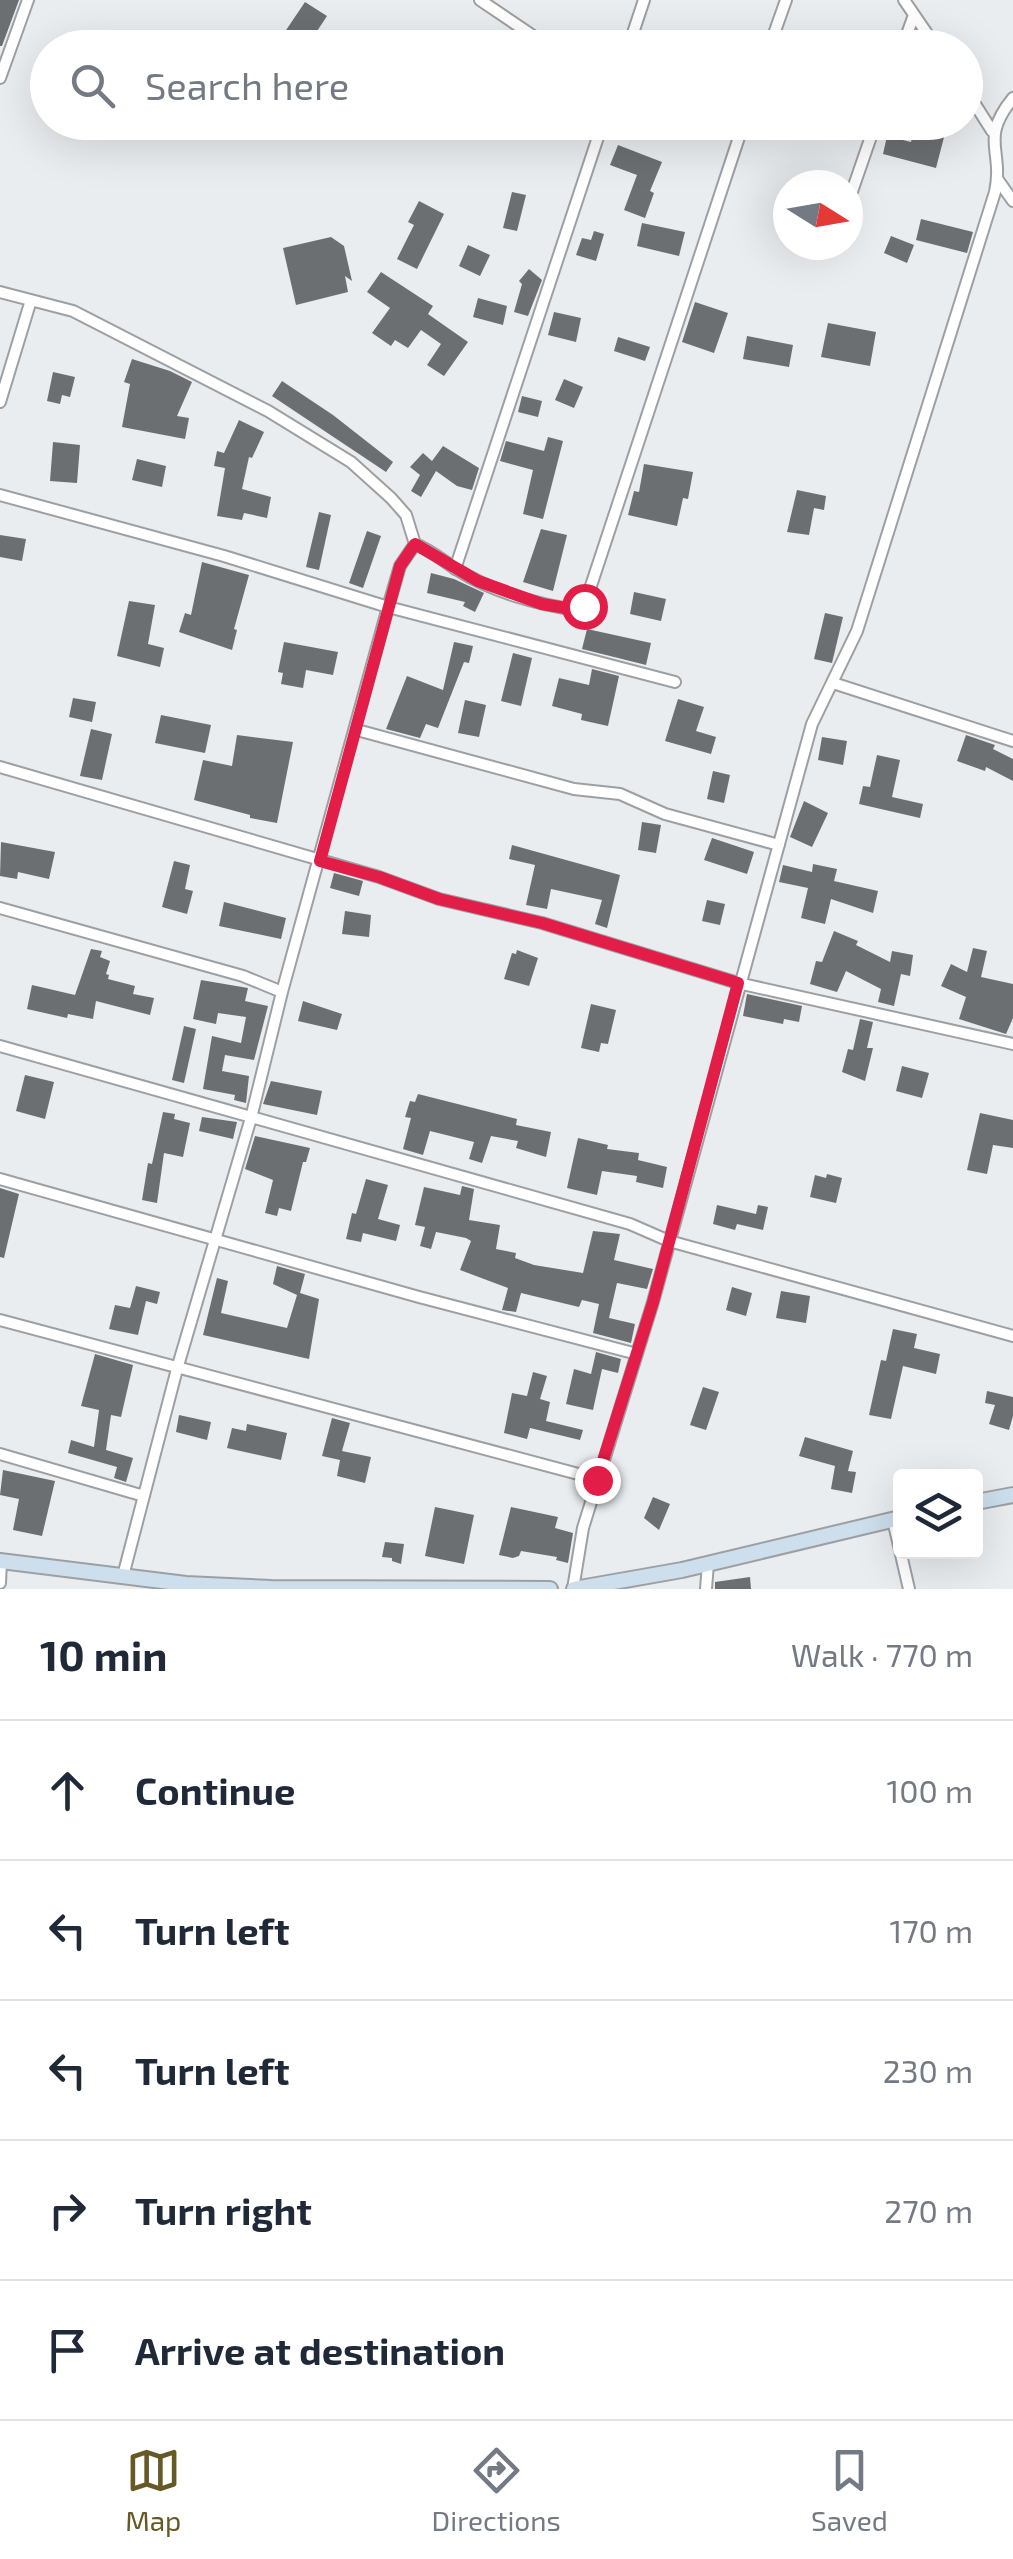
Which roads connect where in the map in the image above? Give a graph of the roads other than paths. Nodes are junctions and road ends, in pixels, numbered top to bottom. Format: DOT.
graph roads {
  1 [pos="28,0"];
  2 [pos="480,0"];
  3 [pos="644,0"];
  4 [pos="786,0"];
  5 [pos="904,0"];
  6 [pos="914,15"];
  7 [pos="524,30"];
  8 [pos="634,30"];
  9 [pos="776,30"];
  10 [pos="909,30"];
  11 [pos="924,30"];
  12 [pos="0,78"];
  13 [pos="1013,98"];
  14 [pos="983,117"];
  15 [pos="992,131"];
  16 [pos="597,140"];
  17 [pos="738,140"];
  18 [pos="870,140"];
  19 [pos="859,170"];
  20 [pos="998,180"];
  21 [pos="1013,201"];
  22 [pos="0,292"];
  23 [pos="31,300"];
  24 [pos="0,402"];
  25 [pos="0,495"];
  26 [pos="415,544"];
  27 [pos="455,569"];
  28 [pos="388,607"];
  29 [pos="675,682"];
  30 [pos="833,683"];
  31 [pos="356,730"];
  32 [pos="1013,741"];
  33 [pos="0,767"];
  34 [pos="779,844"];
  35 [pos="320,861"];
  36 [pos="0,908"];
  37 [pos="738,983"];
  38 [pos="282,992"];
  39 [pos="1013,1044"];
  40 [pos="0,1046"];
  41 [pos="251,1118"];
  42 [pos="0,1179"];
  43 [pos="669,1240"];
  44 [pos="217,1241"];
  45 [pos="0,1320"];
  46 [pos="1013,1336"];
  47 [pos="636,1354"];
  48 [pos="177,1369"];
  49 [pos="0,1454"];
  50 [pos="597,1480"];
  51 [pos="1013,1494"];
  52 [pos="144,1496"];
  53 [pos="983,1500"];
  54 [pos="893,1520"];
  55 [pos="903,1559"];
  56 [pos="0,1561"];
  57 [pos="708,1564"];
  58 [pos="131,1581"];
  59 [pos="0,1583"];
  60 [pos="272,1589"];
  61 [pos="550,1589"];
  62 [pos="574,1589"];
  63 [pos="706,1589"];
  64 [pos="909,1589"];
  1 -- 12 [label="street"];
  2 -- 7 [label="street"];
  3 -- 8 [label="street"];
  4 -- 9 [label="street"];
  5 -- 6 [label="street"];
  6 -- 10 [label="street"];
  6 -- 11 [label="street"];
  13 -- 15 [label="street"];
  14 -- 15 [label="street"];
  15 -- 20 [label="street"];
  16 -- 27 [label="street"];
  17 -- 27 [label="street"];
  18 -- 19 [label="street"];
  20 -- 21 [label="street"];
  20 -- 30 [label="street"];
  22 -- 23 [label="street"];
  23 -- 24 [label="street"];
  23 -- 26 [label="street"];
  25 -- 28 [label="street"];
  26 -- 27 [label="street"];
  26 -- 28 [label="street"];
  28 -- 29 [label="street"];
  28 -- 31 [label="street"];
  30 -- 32 [label="street"];
  30 -- 34 [label="street"];
  31 -- 34 [label="street"];
  31 -- 35 [label="street"];
  33 -- 35 [label="street"];
  34 -- 37 [label="street"];
  35 -- 37 [label="street"];
  35 -- 38 [label="street"];
  36 -- 38 [label="street"];
  37 -- 39 [label="street"];
  37 -- 43 [label="street"];
  38 -- 41 [label="street"];
  40 -- 41 [label="street"];
  41 -- 43 [label="street"];
  41 -- 44 [label="street"];
  42 -- 44 [label="street"];
  43 -- 46 [label="street"];
  43 -- 47 [label="street"];
  44 -- 47 [label="street"];
  44 -- 48 [label="street"];
  45 -- 48 [label="street"];
  47 -- 50 [label="street"];
  48 -- 50 [label="street"];
  48 -- 52 [label="street"];
  49 -- 52 [label="street"];
  50 -- 62 [label="street"];
  51 -- 53 [label="street"];
  52 -- 58 [label="street"];
  54 -- 57 [label="street"];
  55 -- 64 [label="street"];
  56 -- 58 [label="street"];
  56 -- 59 [label="street"];
  57 -- 62 [label="street"];
  57 -- 63 [label="street"];
  58 -- 60 [label="street"];
  60 -- 61 [label="street"];
}
